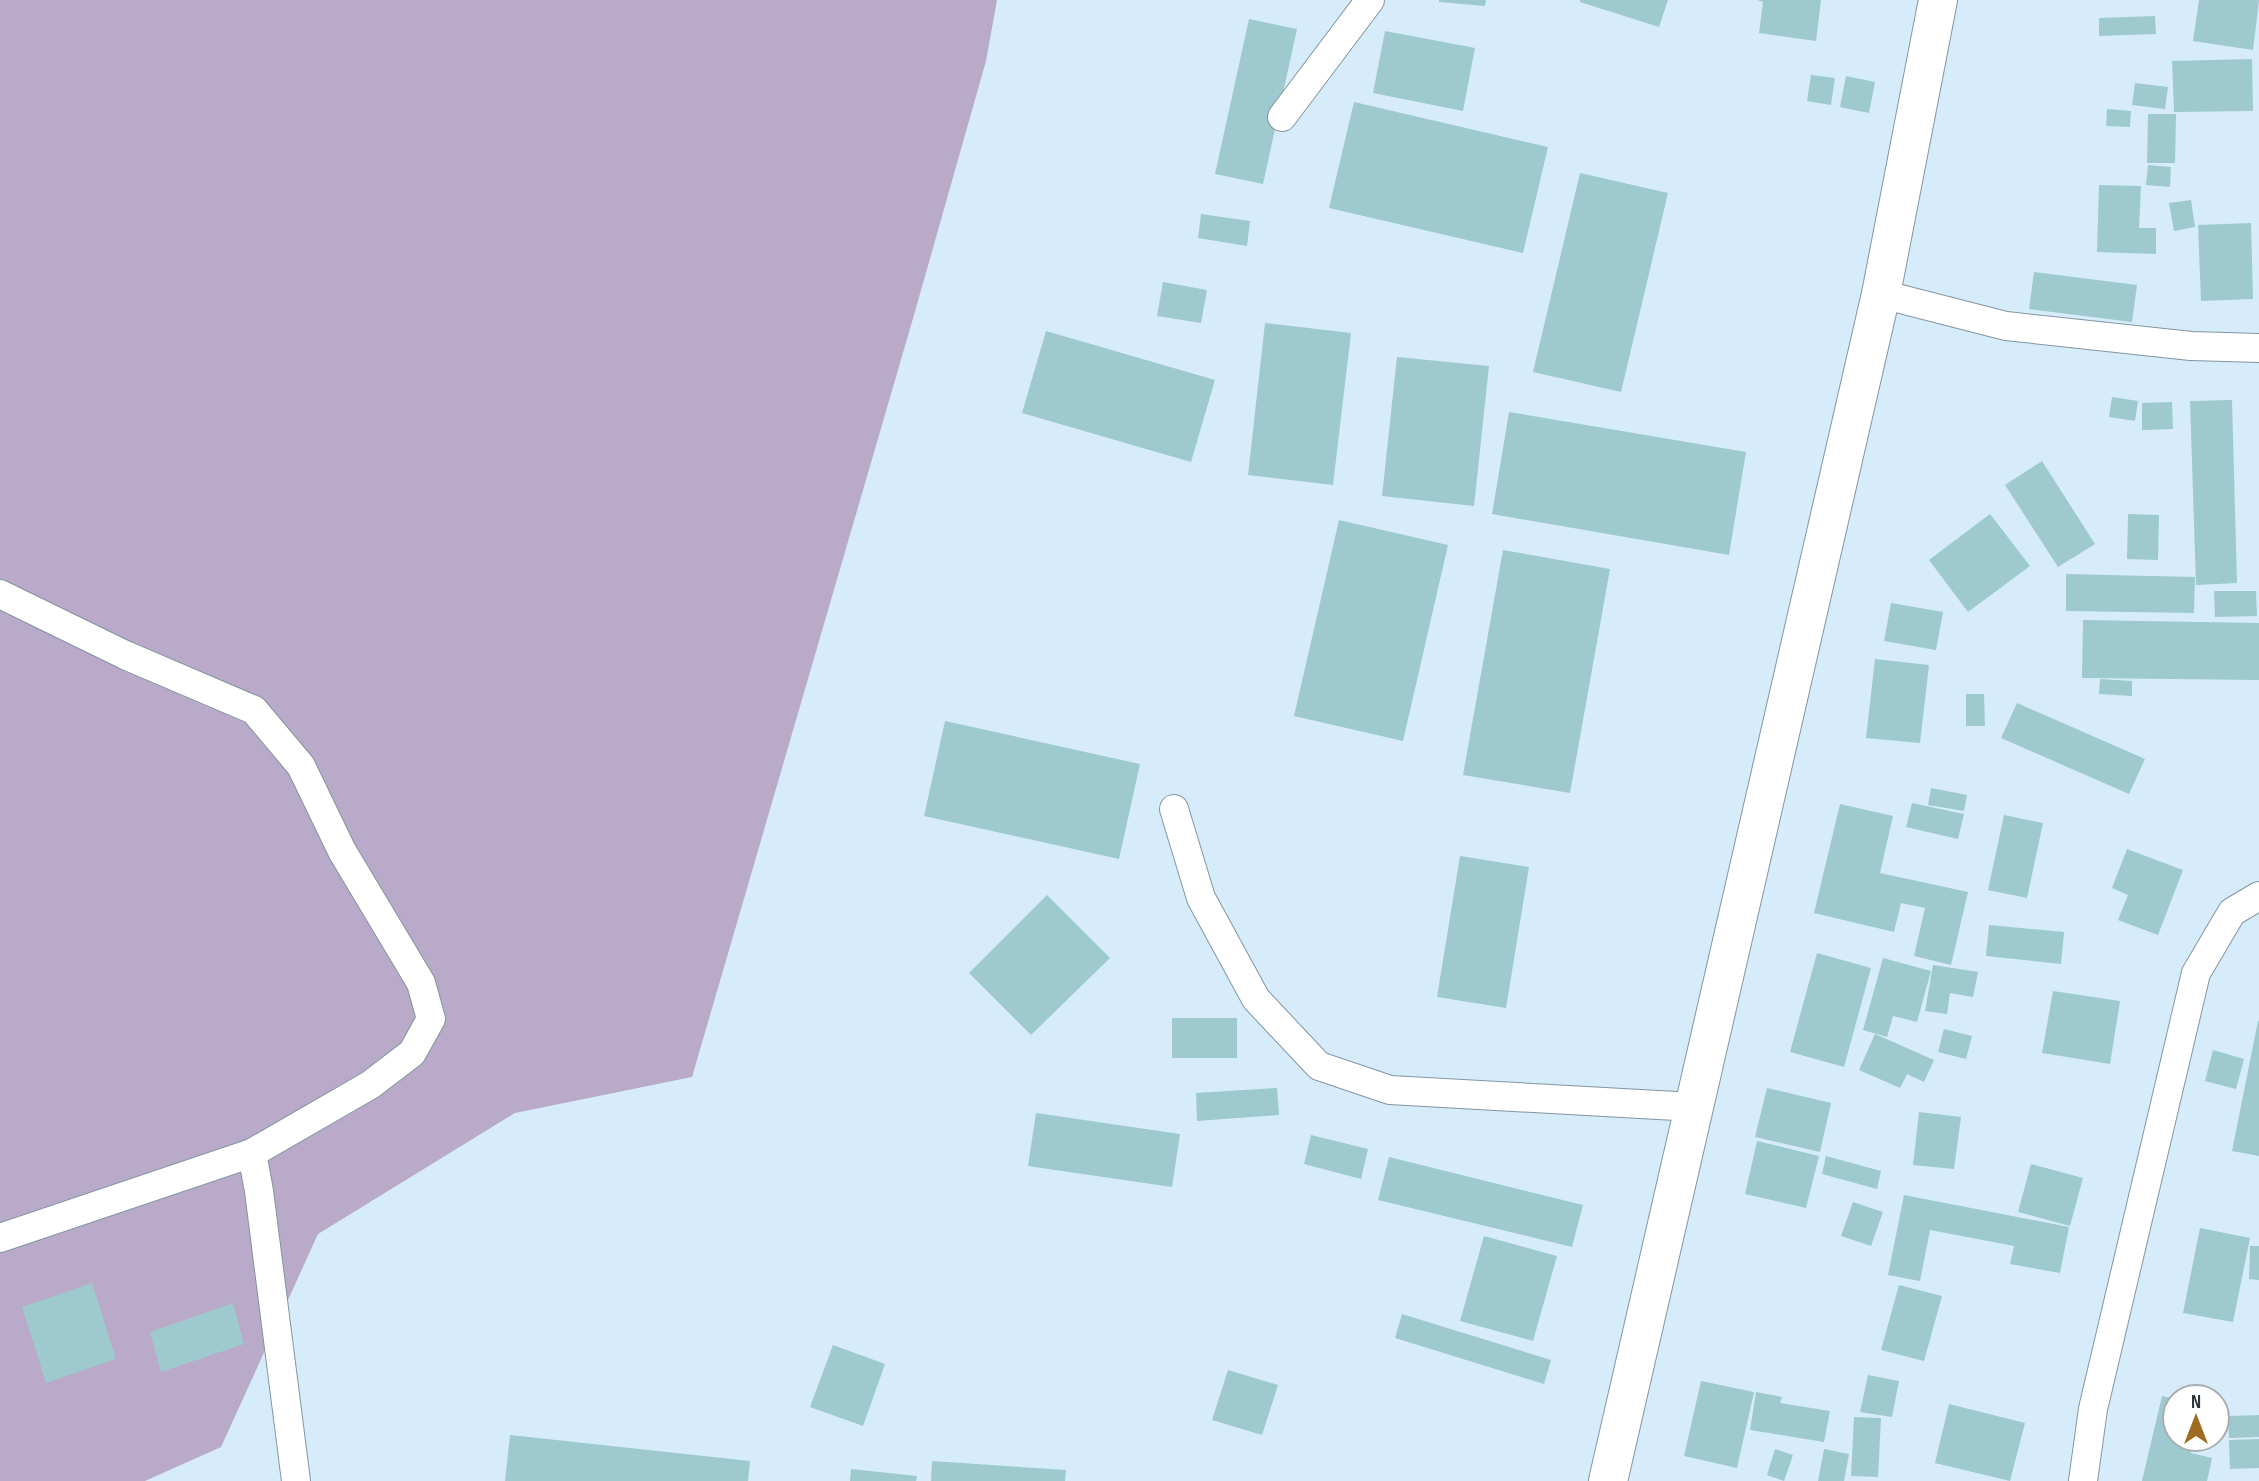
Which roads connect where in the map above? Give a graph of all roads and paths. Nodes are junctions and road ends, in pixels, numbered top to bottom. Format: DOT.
graph roads {
  1 [pos="1370,0"];
  2 [pos="1938,0"];
  3 [pos="1282,117"];
  4 [pos="1881,294"];
  5 [pos="2259,348"];
  6 [pos="0,594"];
  7 [pos="1174,809"];
  8 [pos="2259,896"];
  9 [pos="1694,1107"];
  10 [pos="252,1153"];
  11 [pos="0,1238"];
  12 [pos="296,1481"];
  13 [pos="1608,1481"];
  14 [pos="2083,1481"];
  1 -- 3 [label="street"];
  2 -- 4 [label="main road"];
  4 -- 5 [label="street"];
  4 -- 9 [label="main road"];
  6 -- 10 [label="street"];
  7 -- 9 [label="street"];
  8 -- 14 [label="street"];
  9 -- 13 [label="main road"];
  10 -- 11 [label="street"];
  10 -- 12 [label="street"];
}
